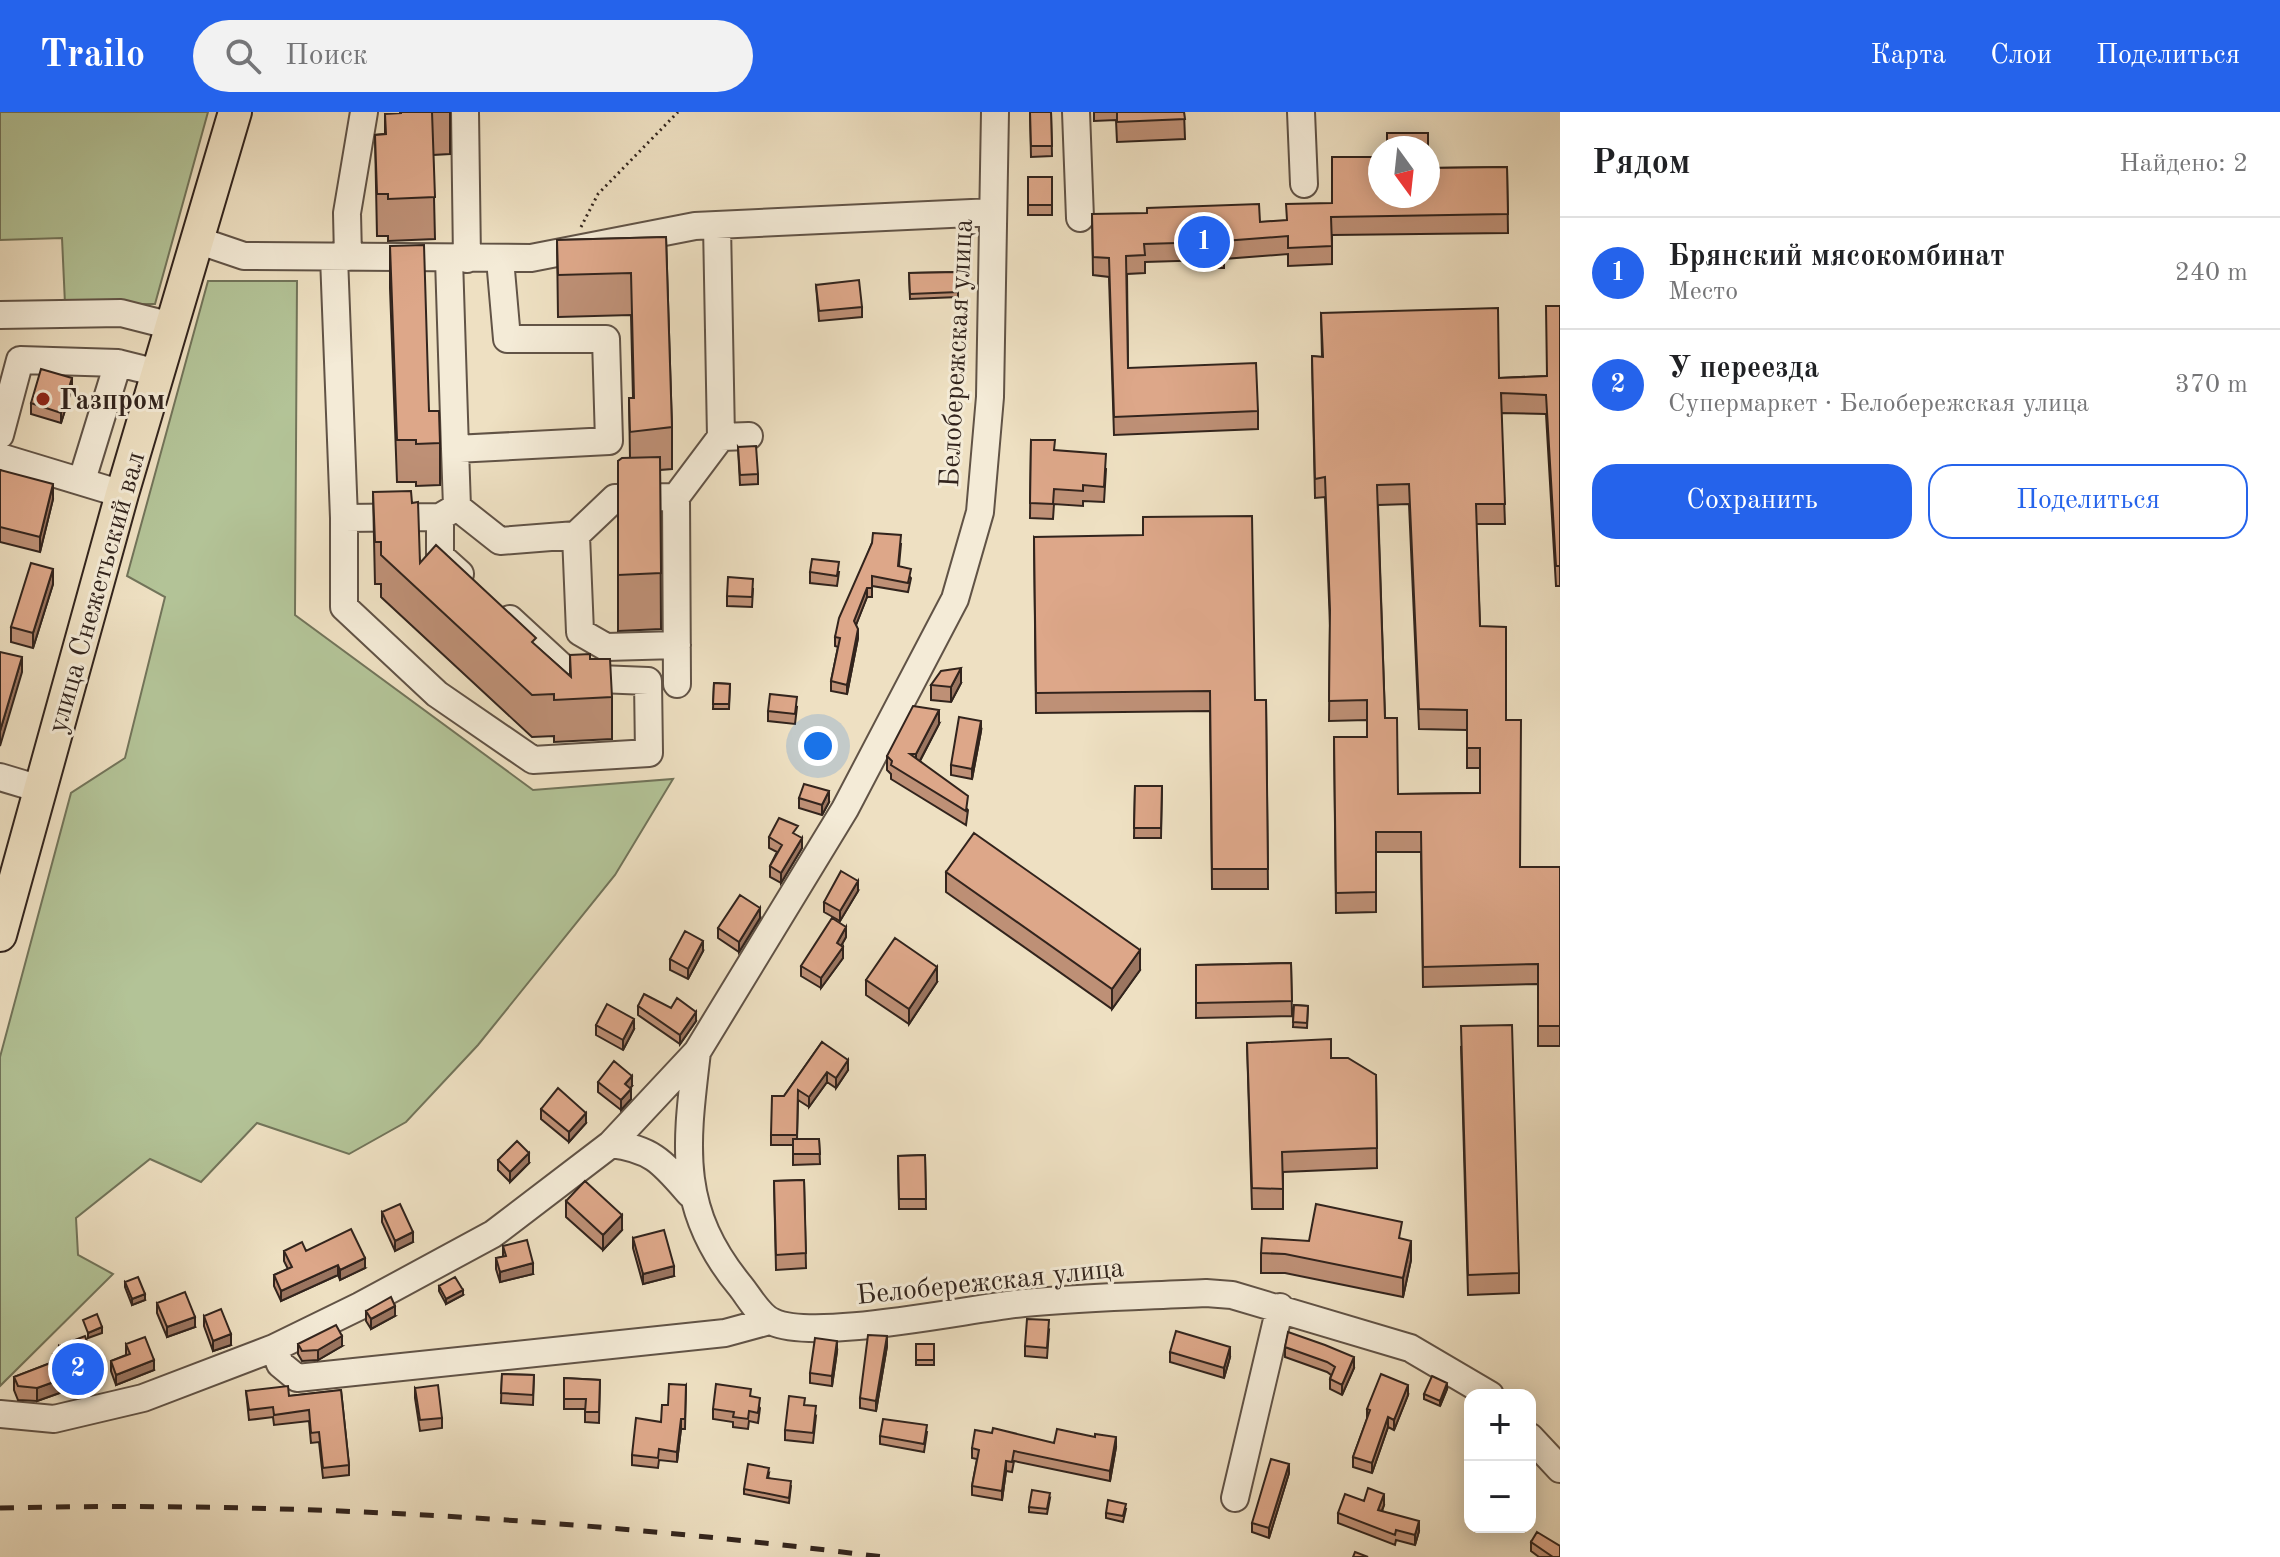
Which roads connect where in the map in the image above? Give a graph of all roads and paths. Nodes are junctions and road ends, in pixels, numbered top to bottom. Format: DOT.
graph roads {
  1 [pos="235,112"];
  2 [pos="364,112"];
  3 [pos="465,112"];
  4 [pos="678,112"];
  5 [pos="995,112"];
  6 [pos="1076,112"];
  7 [pos="1301,112"];
  8 [pos="1304,184"];
  9 [pos="993,212"];
  10 [pos="1080,218"];
  11 [pos="717,225"];
  12 [pos="197,240"];
  13 [pos="569,251"];
  14 [pos="341,257"];
  15 [pos="458,259"];
  16 [pos="500,259"];
  17 [pos="0,315"];
  18 [pos="172,326"];
  19 [pos="118,363"];
  20 [pos="158,373"];
  21 [pos="0,435"];
  22 [pos="749,436"];
  23 [pos="721,437"];
  24 [pos="455,449"];
  25 [pos="0,457"];
  26 [pos="82,480"];
  27 [pos="122,494"];
  28 [pos="676,497"];
  29 [pos="448,512"];
  30 [pos="344,518"];
  31 [pos="576,535"];
  32 [pos="474,586"];
  33 [pos="496,607"];
  34 [pos="677,645"];
  35 [pos="677,684"];
  36 [pos="0,777"];
  37 [pos="40,789"];
  38 [pos="0,935"];
  39 [pos="697,1052"];
  40 [pos="611,1144"];
  41 [pos="690,1194"];
  42 [pos="1280,1307"];
  43 [pos="769,1321"];
  44 [pos="274,1348"];
  45 [pos="1480,1389"];
  46 [pos="0,1414"];
  47 [pos="1536,1443"];
  48 [pos="1560,1469"];
  49 [pos="1235,1498"];
  1 -- 12 [label="main road, улица Снежетьский вал"];
  2 -- 14 [label="street"];
  3 -- 15 [label="street"];
  4 -- 13 [label="path"];
  5 -- 9 [label="street, Белобережская улица"];
  6 -- 10 [label="street"];
  7 -- 8 [label="street"];
  9 -- 11 [label="street"];
  9 -- 39 [label="street, Белобережская улица"];
  11 -- 13 [label="street"];
  11 -- 23 [label="street"];
  12 -- 14 [label="street"];
  12 -- 18 [label="main road, улица Снежетьский вал"];
  13 -- 16 [label="street"];
  14 -- 15 [label="street"];
  14 -- 30 [label="street"];
  15 -- 16 [label="street"];
  15 -- 24 [label="street"];
  16 -- 24 [label="street"];
  17 -- 18 [label="street"];
  18 -- 20 [label="main road, улица Снежетьский вал"];
  19 -- 20 [label="street"];
  19 -- 21 [label="street"];
  19 -- 26 [label="street"];
  20 -- 27 [label="main road, улица Снежетьский вал"];
  22 -- 23 [label="street"];
  23 -- 28 [label="street"];
  24 -- 29 [label="street"];
  25 -- 26 [label="street"];
  26 -- 27 [label="street"];
  27 -- 37 [label="main road, улица Снежетьский вал"];
  28 -- 31 [label="street"];
  28 -- 34 [label="street"];
  29 -- 30 [label="street"];
  29 -- 31 [label="street"];
  29 -- 32 [label="street"];
  30 -- 33 [label="street"];
  31 -- 34 [label="street"];
  34 -- 35 [label="street"];
  36 -- 37 [label="street"];
  37 -- 38 [label="main road, улица Снежетьский вал"];
  39 -- 40 [label="street, Белобережская улица"];
  39 -- 41 [label="street, Белобережская улица"];
  40 -- 41 [label="street"];
  40 -- 44 [label="street, Белобережская улица"];
  41 -- 43 [label="street, Белобережская улица"];
  42 -- 43 [label="street, Белобережская улица"];
  42 -- 45 [label="street, Белобережская улица"];
  42 -- 49 [label="street"];
  43 -- 44 [label="street"];
  44 -- 46 [label="street, Белобережская улица"];
  47 -- 48 [label="street"];
}
